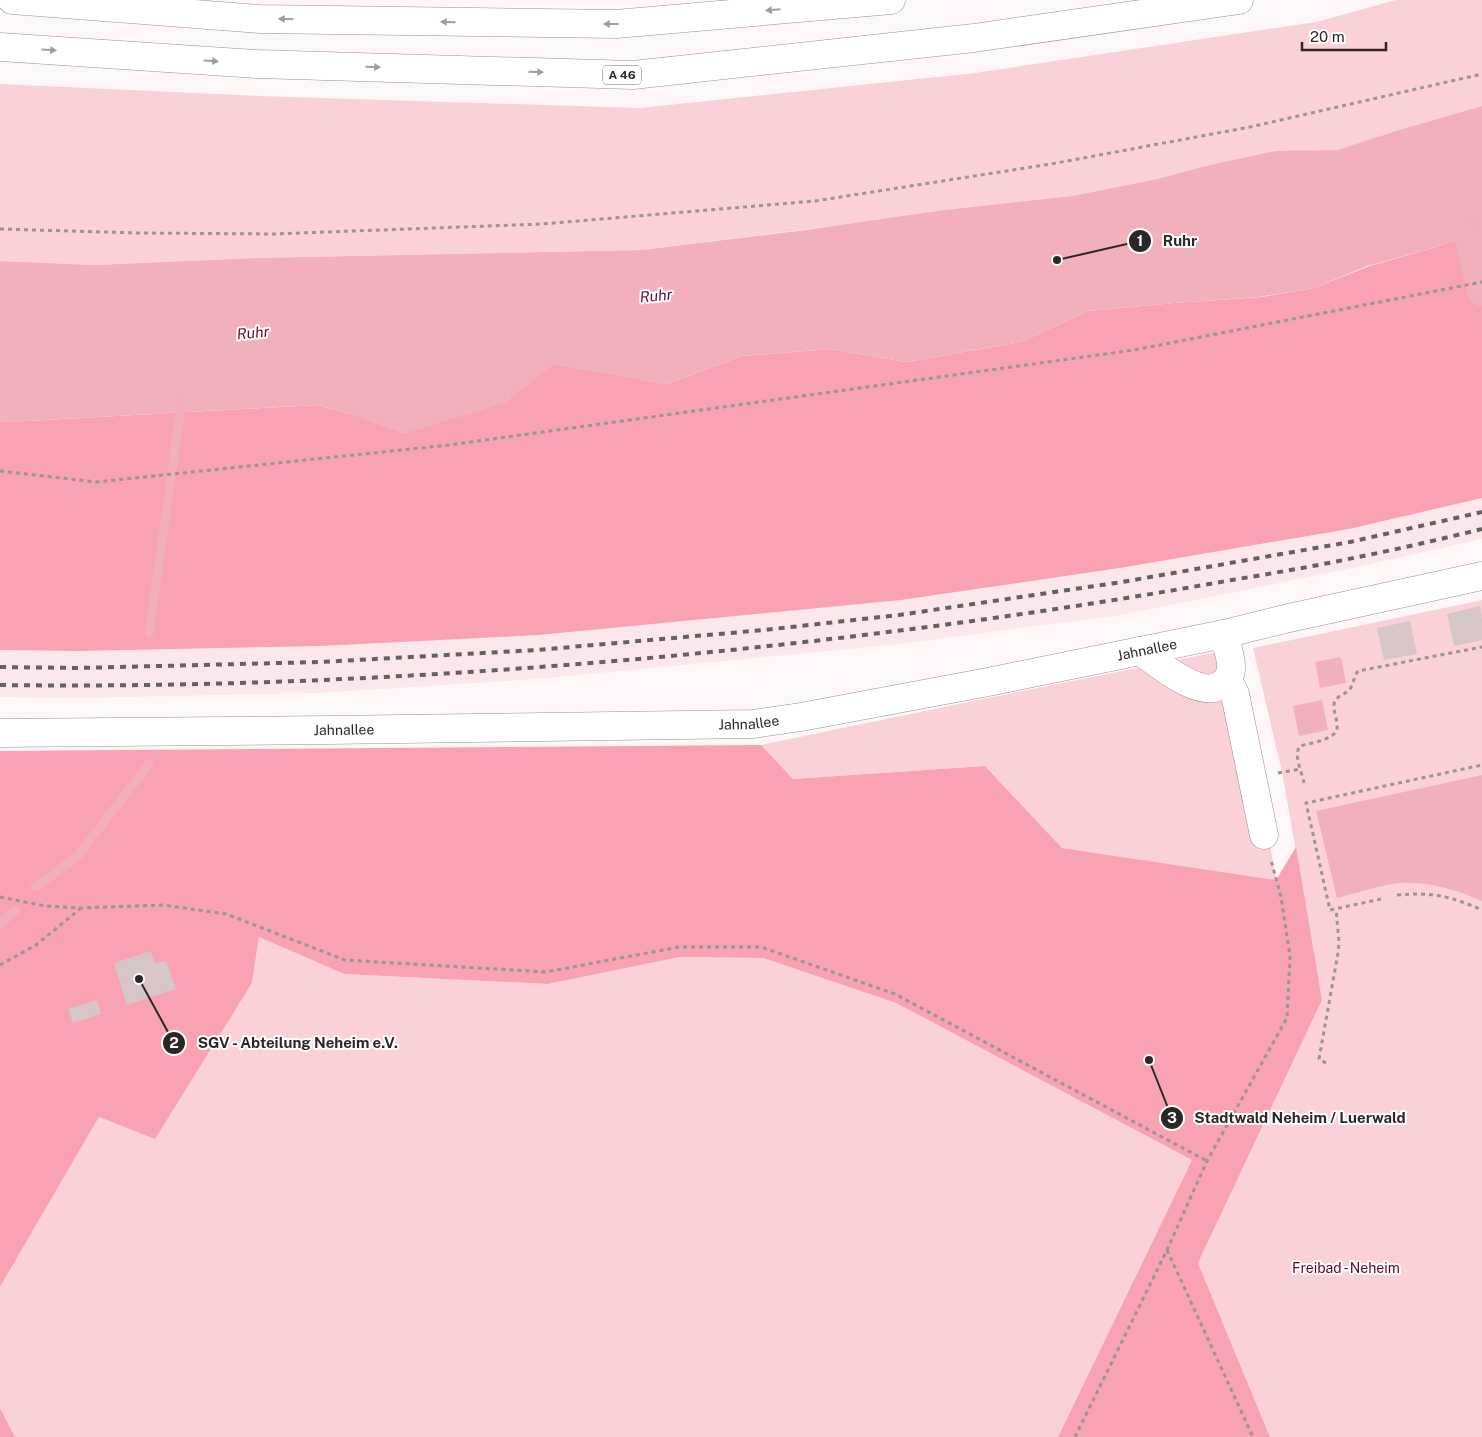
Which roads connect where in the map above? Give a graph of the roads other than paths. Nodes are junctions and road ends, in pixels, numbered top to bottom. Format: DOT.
graph roads {
  1 [pos="12,0"];
  2 [pos="891,0"];
  3 [pos="1239,0"];
  4 [pos="0,47"];
  5 [pos="1482,576"];
  6 [pos="1224,634"];
  7 [pos="1140,651"];
  8 [pos="1228,680"];
  9 [pos="0,733"];
  10 [pos="1264,835"];
  2 -- 1 [label="main road, one-way"];
  4 -- 3 [label="main road, A 46, one-way"];
  5 -- 6 [label="main road, Jahnallee"];
  6 -- 7 [label="main road, Jahnallee"];
  6 -- 8 [label="main road"];
  7 -- 8 [label="main road"];
  7 -- 9 [label="main road, Jahnallee"];
  8 -- 10 [label="main road"];
}
